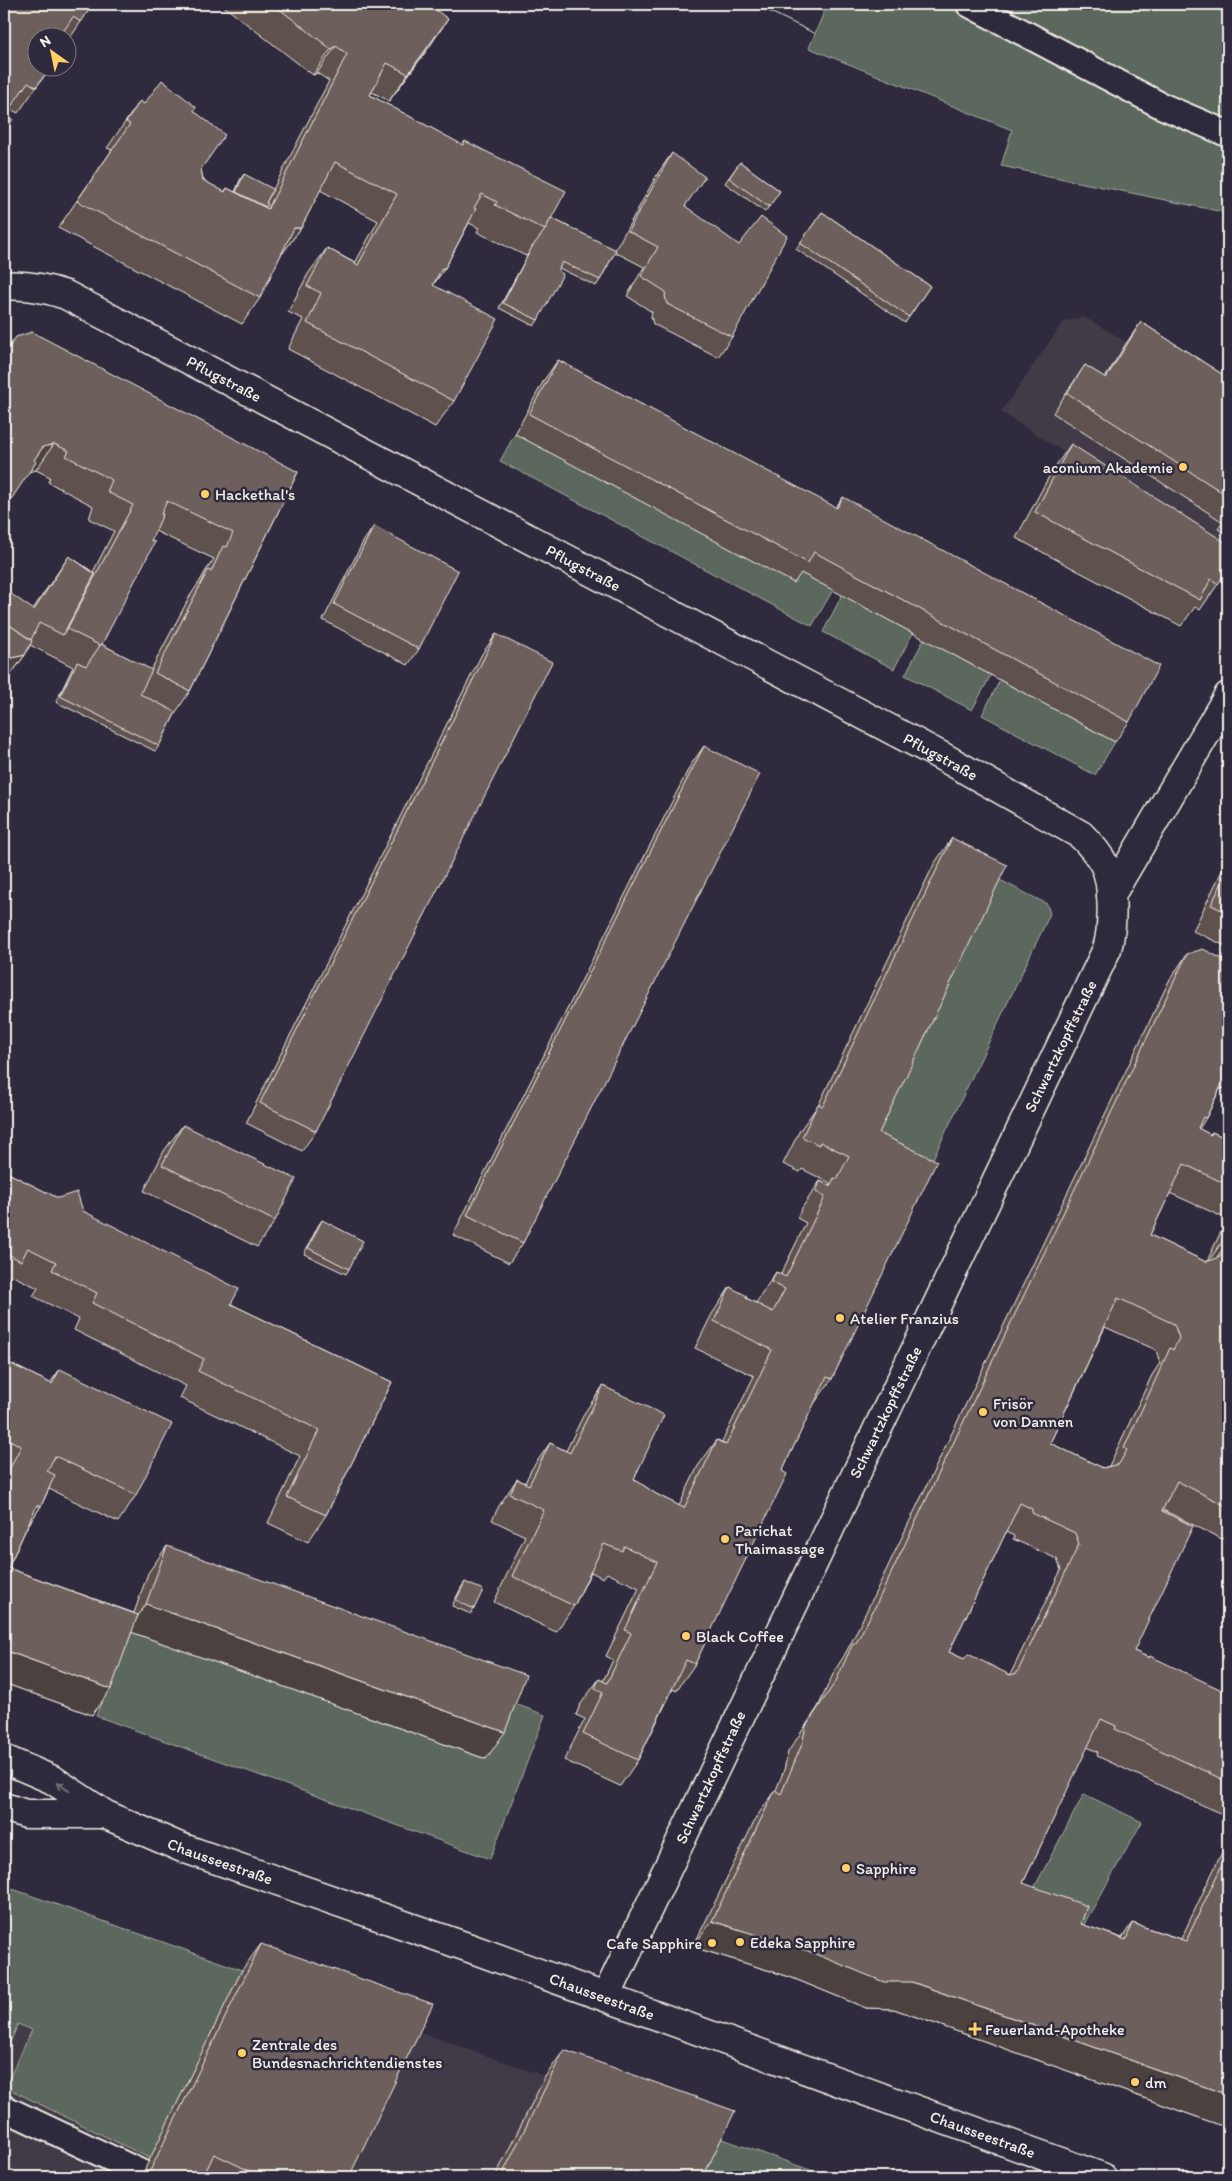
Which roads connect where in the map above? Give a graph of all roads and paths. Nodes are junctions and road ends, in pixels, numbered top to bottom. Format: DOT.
graph roads {
  1 [pos="969,4"];
  2 [pos="1228,134"];
  3 [pos="10,285"];
  4 [pos="1228,696"];
  5 [pos="1111,895"];
  6 [pos="4,1760"];
  7 [pos="4,1807"];
  8 [pos="104,1814"];
  9 [pos="606,1997"];
  10 [pos="4,2108"];
  11 [pos="144,2174"];
  12 [pos="1102,2177"];
  1 -- 2 [label="lane"];
  3 -- 5 [label="street, Pflugstraße"];
  4 -- 5 [label="street"];
  5 -- 9 [label="street, Schwartzkopffstraße"];
  8 -- 6 [label="street, Chausseestraße, one-way"];
  7 -- 8 [label="street, Chausseestraße"];
  8 -- 9 [label="street, Chausseestraße"];
  9 -- 12 [label="street, Chausseestraße"];
  10 -- 11 [label="lane"];
}
